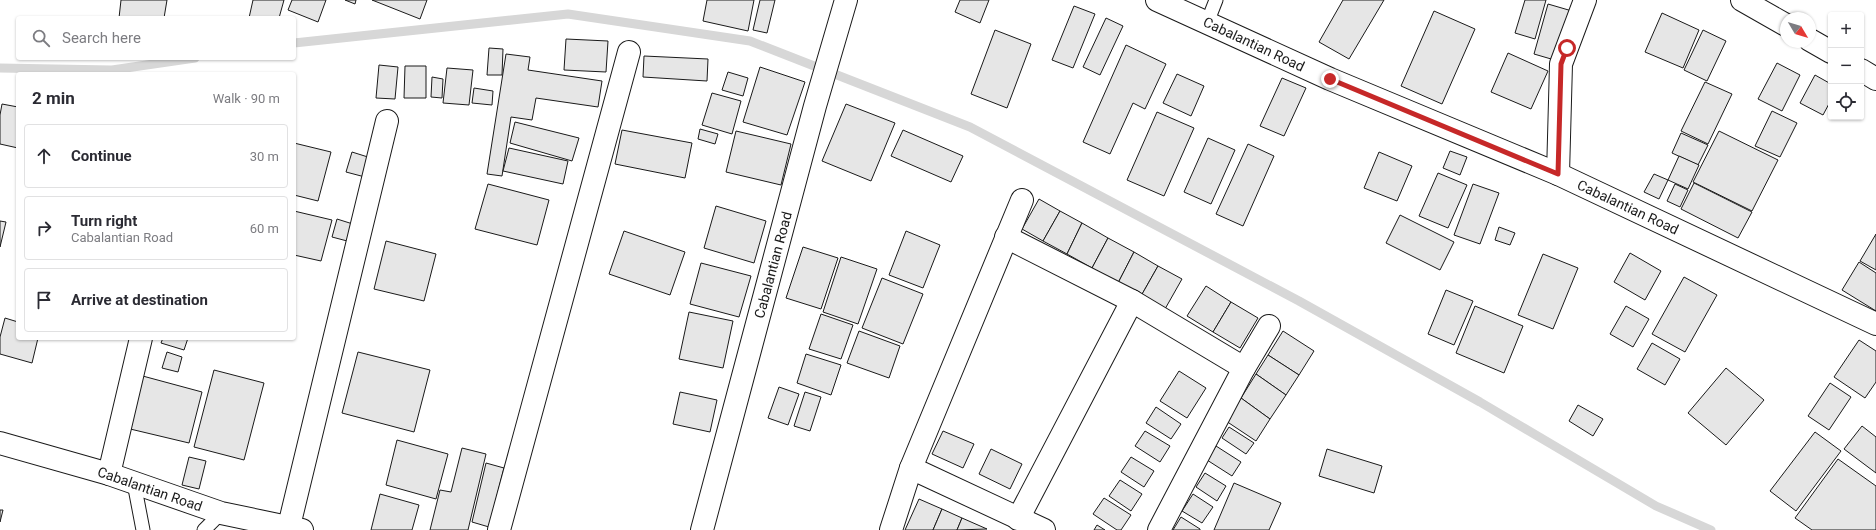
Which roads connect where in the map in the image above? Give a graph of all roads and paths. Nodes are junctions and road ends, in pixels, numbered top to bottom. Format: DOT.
graph roads {
  1 [pos="846,0"];
  2 [pos="1157,0"];
  3 [pos="1216,0"];
  4 [pos="1585,0"];
  5 [pos="1742,0"];
  6 [pos="1780,22"];
  7 [pos="1207,23"];
  8 [pos="1816,43"];
  9 [pos="1828,50"];
  10 [pos="629,52"];
  11 [pos="1864,72"];
  12 [pos="1876,79"];
  13 [pos="387,121"];
  14 [pos="1558,174"];
  15 [pos="1022,200"];
  16 [pos="1006,237"];
  17 [pos="1132,301"];
  18 [pos="1876,324"];
  19 [pos="1269,326"];
  20 [pos="141,340"];
  21 [pos="1244,368"];
  22 [pos="0,443"];
  23 [pos="911,468"];
  24 [pos="109,474"];
  25 [pos="134,482"];
  26 [pos="221,513"];
  27 [pos="1018,519"];
  28 [pos="296,528"];
  29 [pos="143,530"];
  30 [pos="204,530"];
  31 [pos="499,530"];
  32 [pos="702,530"];
  33 [pos="891,530"];
  34 [pos="1044,530"];
  35 [pos="1159,530"];
  1 -- 32 [label="street, Cabalantian Road"];
  2 -- 7 [label="street, Cabalantian Road"];
  3 -- 7 [label="lane"];
  4 -- 14 [label="street"];
  5 -- 6 [label="street"];
  7 -- 14 [label="street, Cabalantian Road"];
  8 -- 9 [label="street"];
  10 -- 31 [label="street"];
  11 -- 12 [label="street"];
  13 -- 28 [label="street"];
  14 -- 18 [label="street, Cabalantian Road"];
  15 -- 16 [label="street"];
  16 -- 17 [label="street"];
  16 -- 23 [label="street"];
  17 -- 21 [label="street"];
  17 -- 27 [label="street"];
  19 -- 21 [label="street"];
  20 -- 24 [label="street"];
  21 -- 35 [label="street"];
  22 -- 24 [label="street, Cabalantian Road"];
  23 -- 27 [label="street"];
  23 -- 33 [label="street"];
  24 -- 25 [label="street, Cabalantian Road"];
  25 -- 26 [label="street, Cabalantian Road"];
  25 -- 29 [label="lane"];
  26 -- 28 [label="street, Cabalantian Road"];
  26 -- 30 [label="lane"];
  27 -- 34 [label="street"];
}
